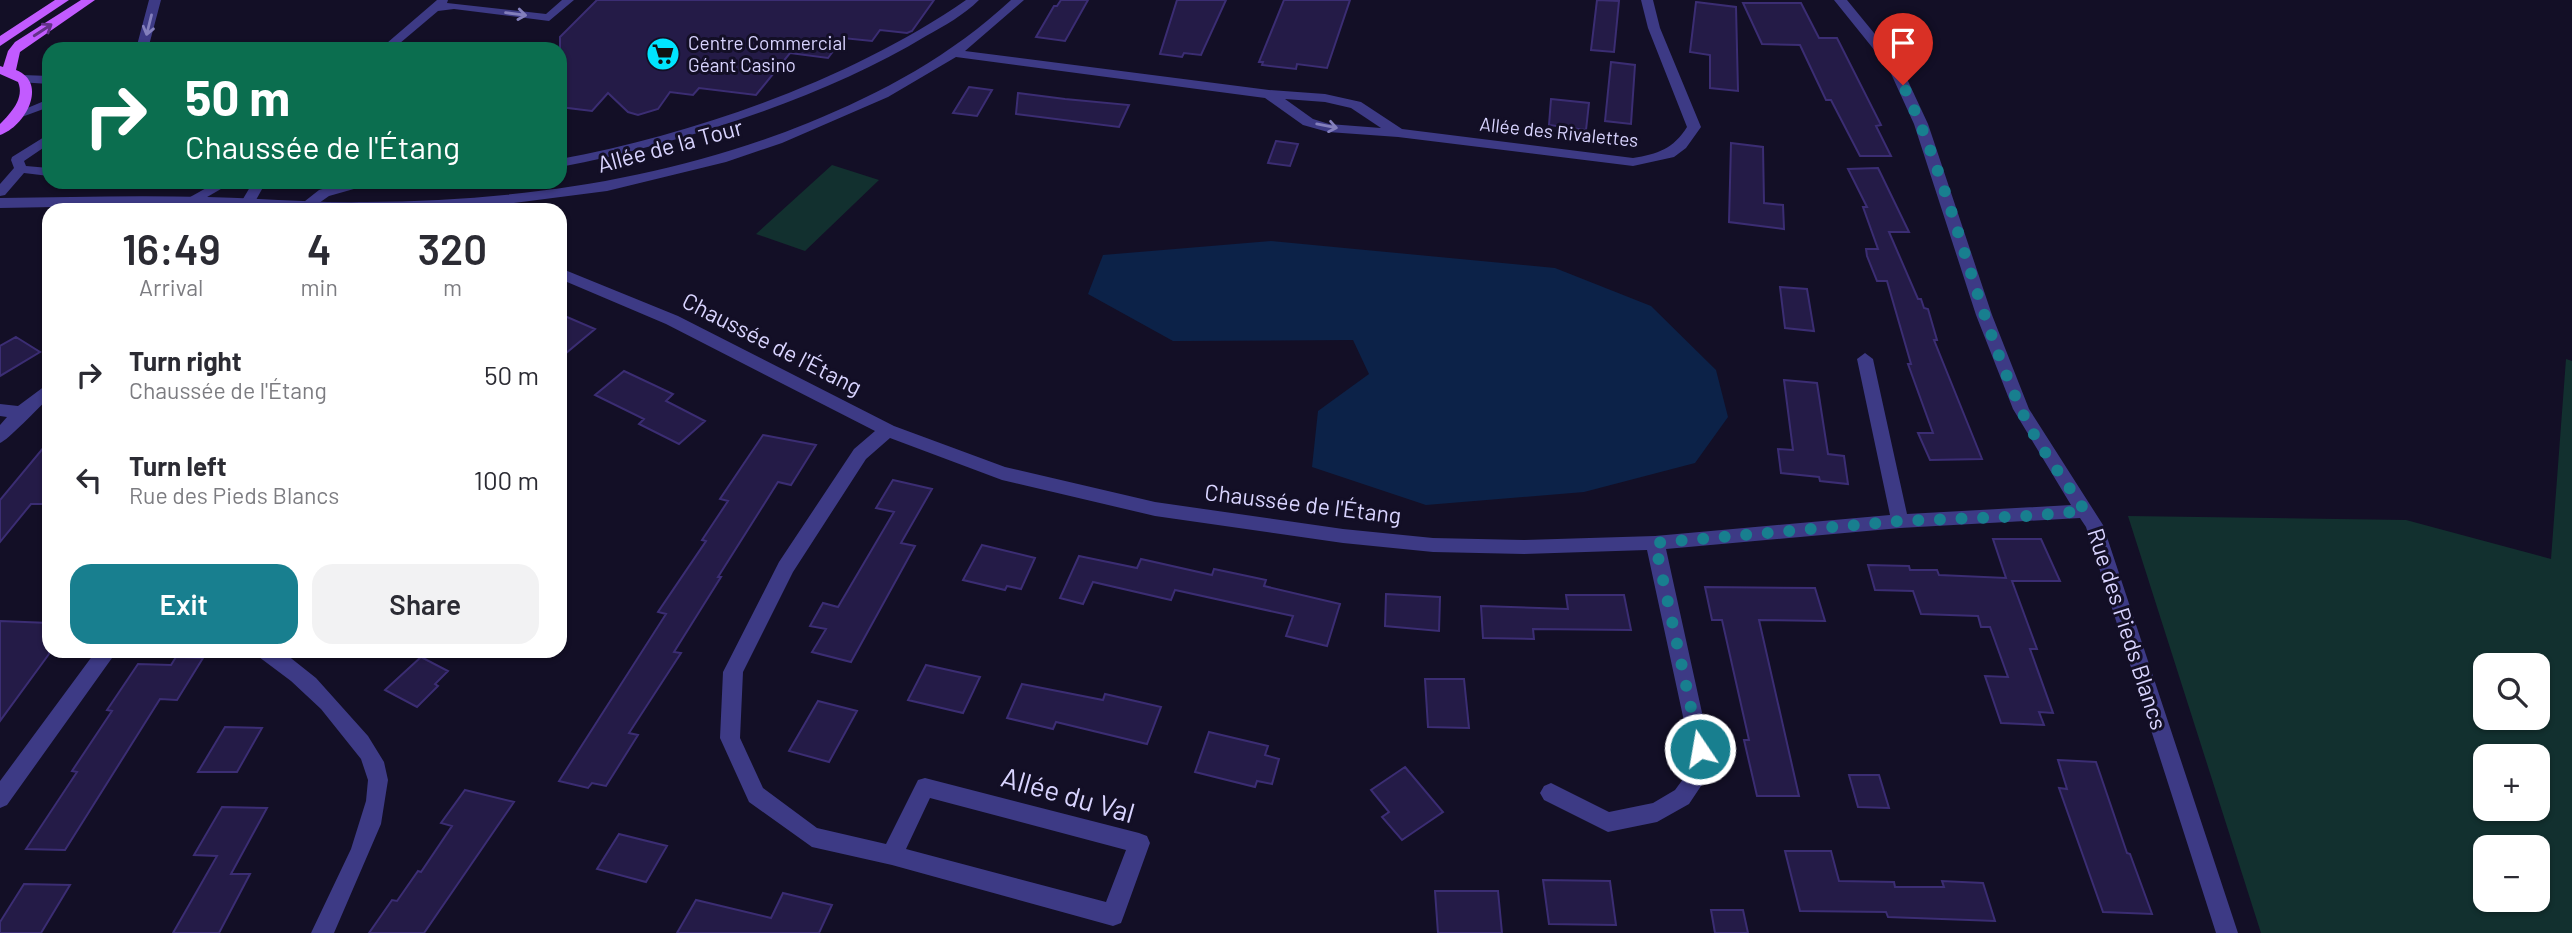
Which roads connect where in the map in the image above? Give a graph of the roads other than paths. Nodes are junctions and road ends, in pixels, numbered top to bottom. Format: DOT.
graph roads {
  1 [pos="63,0"];
  2 [pos="89,0"];
  3 [pos="155,0"];
  4 [pos="568,0"];
  5 [pos="972,0"];
  6 [pos="1018,0"];
  7 [pos="1647,0"];
  8 [pos="1840,0"];
  9 [pos="439,4"];
  10 [pos="0,42"];
  11 [pos="144,42"];
  12 [pos="394,42"];
  13 [pos="954,53"];
  14 [pos="4,70"];
  15 [pos="23,79"];
  16 [pos="42,80"];
  17 [pos="1269,94"];
  18 [pos="42,106"];
  19 [pos="19,114"];
  20 [pos="0,131"];
  21 [pos="1398,133"];
  22 [pos="42,143"];
  23 [pos="567,162"];
  24 [pos="21,169"];
  25 [pos="42,171"];
  26 [pos="213,189"];
  27 [pos="340,189"];
  28 [pos="0,192"];
  29 [pos="190,201"];
  30 [pos="0,203"];
  31 [pos="228,203"];
  32 [pos="313,203"];
  33 [pos="496,203"];
  34 [pos="567,279"];
  35 [pos="1865,359"];
  36 [pos="42,395"];
  37 [pos="0,410"];
  38 [pos="21,412"];
  39 [pos="888,430"];
  40 [pos="0,437"];
  41 [pos="2085,511"];
  42 [pos="1900,521"];
  43 [pos="1655,543"];
  44 [pos="102,658"];
  45 [pos="278,658"];
  46 [pos="1550,793"];
  47 [pos="0,798"];
  48 [pos="892,855"];
  49 [pos="322,933"];
  50 [pos="2227,933"];
  1 -- 10 [label="main road"];
  14 -- 2 [label="main road, one-way"];
  3 -- 11 [label="lane, one-way"];
  9 -- 4 [label="lane, one-way"];
  5 -- 23 [label="lane"];
  6 -- 13 [label="street, Allée de la Tour"];
  7 -- 21 [label="street, Allée des Rivalettes"];
  8 -- 41 [label="street, Rue des Pieds Blancs"];
  9 -- 12 [label="lane"];
  13 -- 17 [label="street, Allée des Rivalettes"];
  13 -- 33 [label="street, Allée de la Tour"];
  14 -- 15 [label="main road"];
  15 -- 16 [label="lane"];
  15 -- 19 [label="main road"];
  17 -- 21 [label="street, Allée des Rivalettes"];
  17 -- 21 [label="street, Allée des Rivalettes, one-way"];
  18 -- 19 [label="lane"];
  19 -- 20 [label="main road"];
  22 -- 24 [label="lane"];
  24 -- 25 [label="lane"];
  24 -- 28 [label="lane"];
  26 -- 29 [label="lane"];
  27 -- 32 [label="lane"];
  29 -- 30 [label="street, Allée de la Tour"];
  29 -- 31 [label="street, Allée de la Tour"];
  34 -- 39 [label="street, Chaussée de l'Étang"];
  35 -- 42 [label="street"];
  36 -- 38 [label="street"];
  37 -- 38 [label="street"];
  38 -- 40 [label="street"];
  39 -- 43 [label="street, Chaussée de l'Étang"];
  39 -- 48 [label="street, Allée du Val"];
  41 -- 42 [label="street, Chaussée de l'Étang"];
  41 -- 50 [label="street, Rue des Pieds Blancs"];
  42 -- 43 [label="street, Chaussée de l'Étang"];
  43 -- 46 [label="street"];
  44 -- 47 [label="street"];
  45 -- 49 [label="street"];
  48 -- 48 [label="street, Allée du Val"];
}
